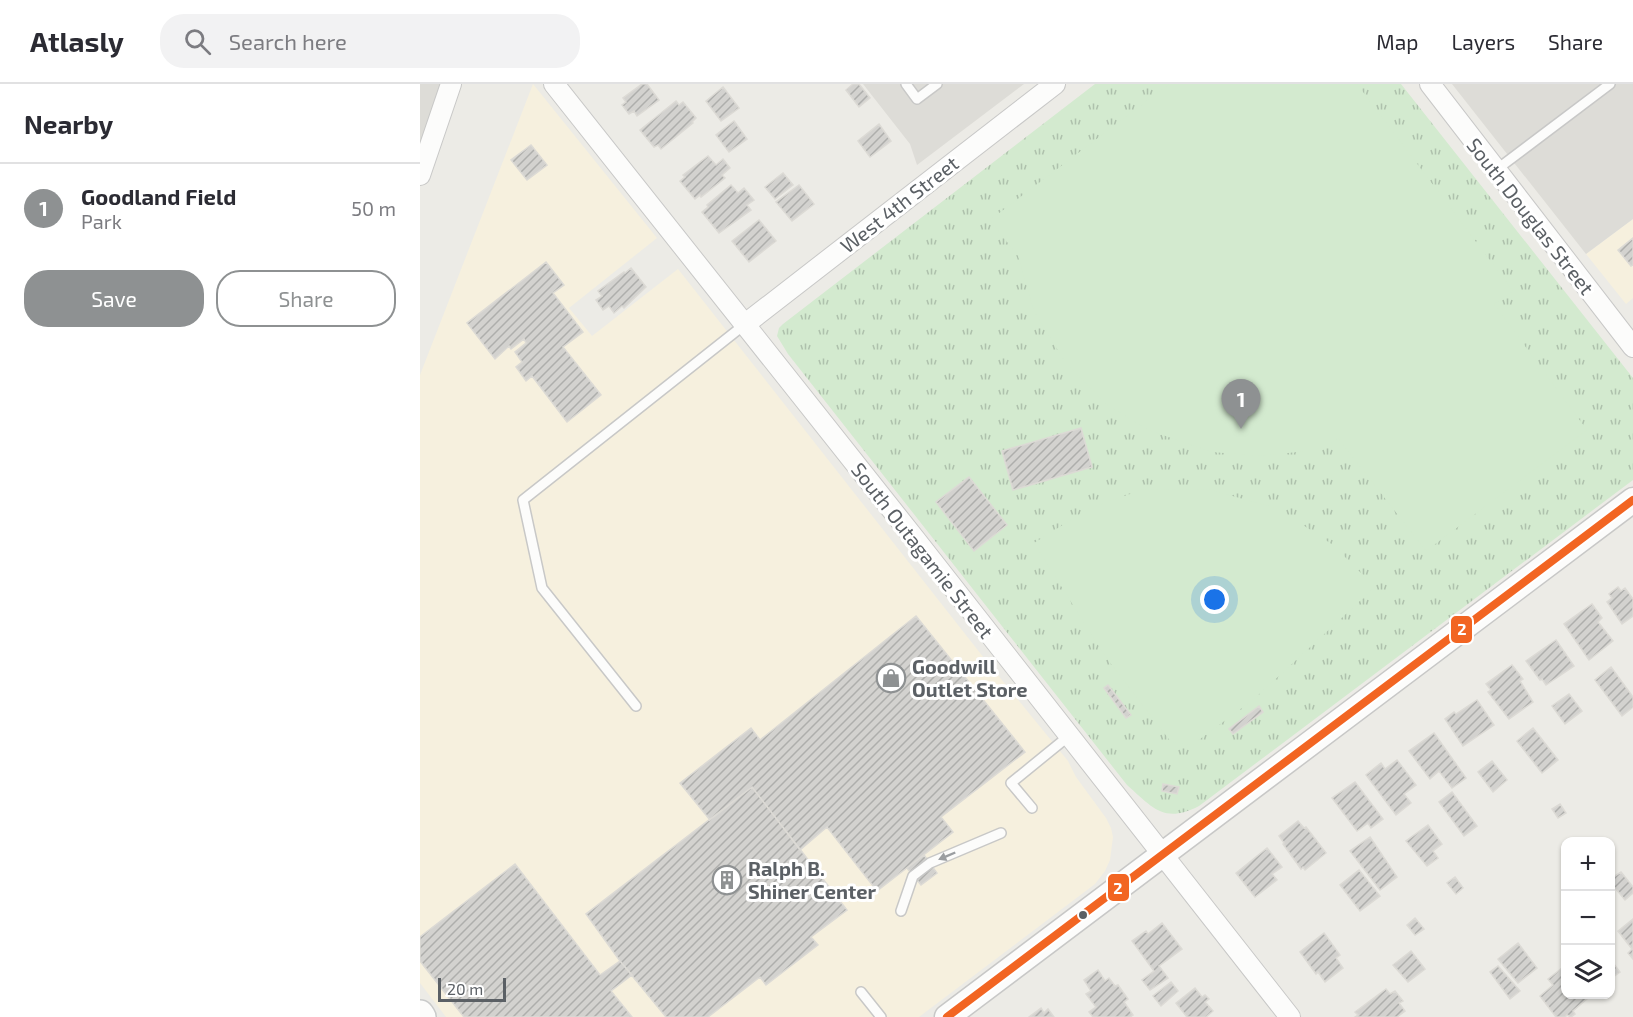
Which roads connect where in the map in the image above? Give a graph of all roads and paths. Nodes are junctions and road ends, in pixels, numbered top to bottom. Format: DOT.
graph roads {
  1 [pos="451,84"];
  2 [pos="555,84"];
  3 [pos="906,84"];
  4 [pos="937,84"];
  5 [pos="1055,84"];
  6 [pos="1430,84"];
  7 [pos="1610,84"];
  8 [pos="1496,170"];
  9 [pos="420,175"];
  10 [pos="744,325"];
  11 [pos="1633,347"];
  12 [pos="1633,500"];
  13 [pos="636,706"];
  14 [pos="1070,735"];
  15 [pos="1032,808"];
  16 [pos="1000,833"];
  17 [pos="1162,854"];
  18 [pos="901,911"];
  19 [pos="861,992"];
  20 [pos="881,1017"];
  21 [pos="947,1017"];
  22 [pos="1290,1017"];
  1 -- 9 [label="street"];
  2 -- 10 [label="street, South Outagamie Street"];
  3 -- 4 [label="lane"];
  5 -- 10 [label="street, West 4th Street"];
  6 -- 8 [label="street, South Douglas Street"];
  7 -- 8 [label="lane"];
  8 -- 11 [label="street, South Douglas Street"];
  10 -- 13 [label="lane"];
  10 -- 14 [label="street, South Outagamie Street"];
  12 -- 17 [label="street"];
  14 -- 15 [label="lane"];
  14 -- 17 [label="street, South Outagamie Street"];
  16 -- 18 [label="lane, one-way"];
  17 -- 21 [label="street"];
  17 -- 22 [label="street, South Outagamie Street"];
  19 -- 20 [label="lane"];
}
